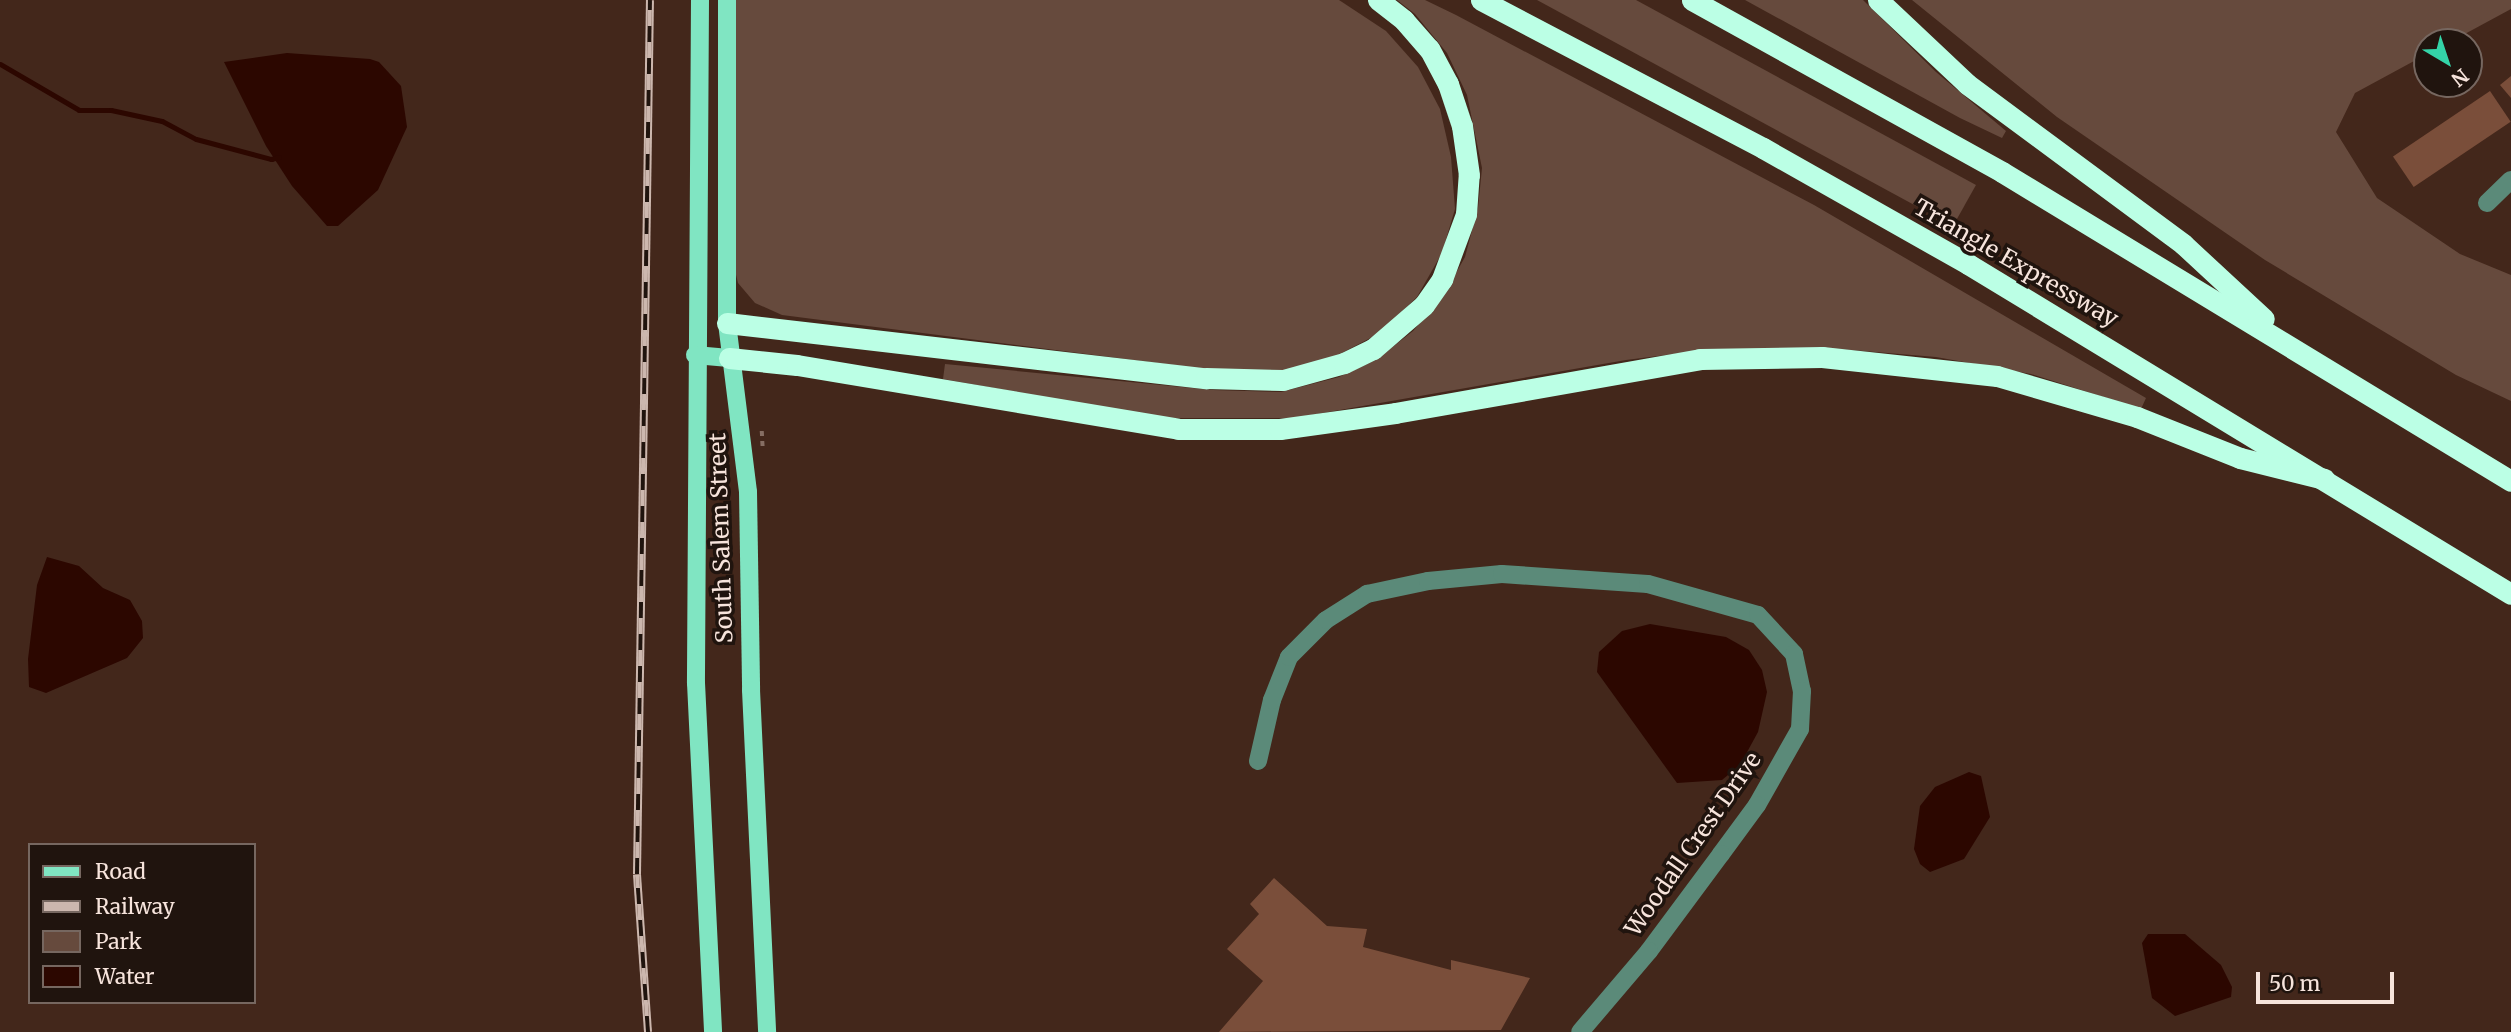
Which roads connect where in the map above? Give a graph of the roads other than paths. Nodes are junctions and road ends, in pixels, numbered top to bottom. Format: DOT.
graph roads {
  1 [pos="700,0"];
  2 [pos="727,0"];
  3 [pos="1378,0"];
  4 [pos="1481,0"];
  5 [pos="1692,0"];
  6 [pos="1878,0"];
  7 [pos="2511,180"];
  8 [pos="2487,203"];
  9 [pos="696,322"];
  10 [pos="727,323"];
  11 [pos="2302,353"];
  12 [pos="695,355"];
  13 [pos="729,358"];
  14 [pos="2324,479"];
  15 [pos="2511,481"];
  16 [pos="2511,594"];
  17 [pos="1258,761"];
  18 [pos="713,1032"];
  19 [pos="767,1032"];
  20 [pos="1580,1032"];
  1 -- 9 [label="main road, South Salem Street"];
  2 -- 10 [label="main road, South Salem Street"];
  3 -- 10 [label="highway"];
  4 -- 14 [label="highway, Triangle Expressway"];
  5 -- 11 [label="highway"];
  6 -- 11 [label="highway"];
  7 -- 8 [label="street"];
  9 -- 10 [label="main road"];
  9 -- 12 [label="main road, South Salem Street"];
  10 -- 13 [label="main road, South Salem Street"];
  11 -- 15 [label="highway"];
  12 -- 13 [label="main road"];
  12 -- 18 [label="main road, South Salem Street"];
  13 -- 14 [label="highway"];
  13 -- 19 [label="main road, South Salem Street"];
  14 -- 16 [label="highway, Triangle Expressway"];
  17 -- 20 [label="street, Woodall Crest Drive"];
}
